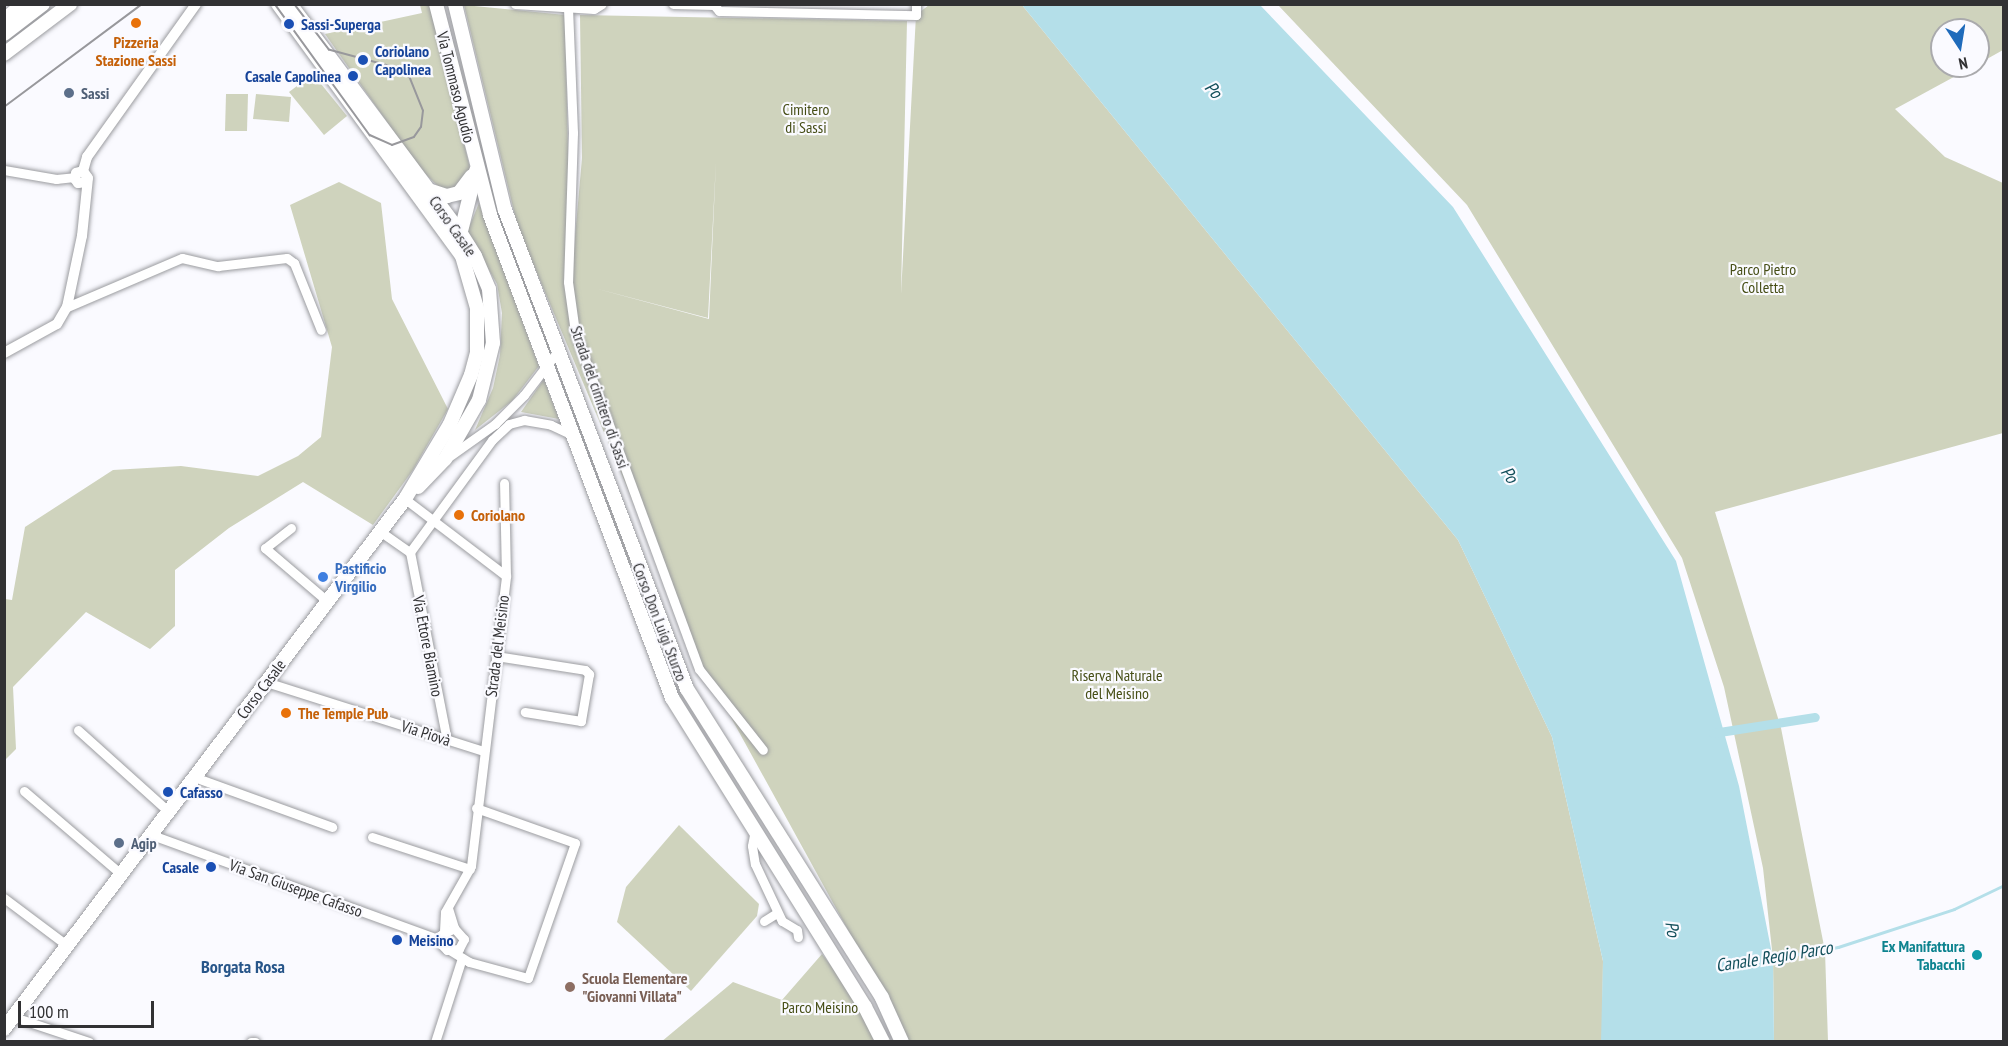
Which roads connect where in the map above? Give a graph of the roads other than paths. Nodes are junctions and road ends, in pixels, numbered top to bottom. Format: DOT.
graph roads {
  1 [pos="23,4"];
  2 [pos="70,4"];
  3 [pos="196,4"];
  4 [pos="278,4"];
  5 [pos="290,4"];
  6 [pos="436,4"];
  7 [pos="455,4"];
  8 [pos="515,4"];
  9 [pos="602,4"];
  10 [pos="673,4"];
  11 [pos="916,4"];
  12 [pos="38,6"];
  13 [pos="568,8"];
  14 [pos="4,20"];
  15 [pos="46,22"];
  16 [pos="4,34"];
  17 [pos="4,54"];
  18 [pos="493,167"];
  19 [pos="476,169"];
  20 [pos="4,170"];
  21 [pos="81,177"];
  22 [pos="429,190"];
  23 [pos="460,232"];
  24 [pos="459,250"];
  25 [pos="67,307"];
  26 [pos="321,330"];
  27 [pos="557,352"];
  28 [pos="4,353"];
  29 [pos="547,368"];
  30 [pos="495,424"];
  31 [pos="509,424"];
  32 [pos="572,435"];
  33 [pos="492,440"];
  34 [pos="445,459"];
  35 [pos="504,483"];
  36 [pos="405,499"];
  37 [pos="431,522"];
  38 [pos="291,528"];
  39 [pos="381,532"];
  40 [pos="410,552"];
  41 [pos="506,576"];
  42 [pos="327,601"];
  43 [pos="496,656"];
  44 [pos="266,682"];
  45 [pos="525,712"];
  46 [pos="78,730"];
  47 [pos="447,740"];
  48 [pos="763,750"];
  49 [pos="483,751"];
  50 [pos="194,777"];
  51 [pos="24,791"];
  52 [pos="476,808"];
  53 [pos="169,812"];
  54 [pos="332,827"];
  55 [pos="755,830"];
  56 [pos="152,835"];
  57 [pos="372,837"];
  58 [pos="470,869"];
  59 [pos="122,875"];
  60 [pos="4,898"];
  61 [pos="448,906"];
  62 [pos="777,913"];
  63 [pos="764,921"];
  64 [pos="454,928"];
  65 [pos="442,935"];
  66 [pos="798,937"];
  67 [pos="68,946"];
  68 [pos="462,946"];
  69 [pos="451,951"];
  70 [pos="462,958"];
  71 [pos="480,963"];
  72 [pos="14,1017"];
  73 [pos="4,1029"];
  74 [pos="89,1041"];
  75 [pos="435,1041"];
  76 [pos="883,1041"];
  77 [pos="902,1041"];
  1 -- 14 [label="main road"];
  2 -- 15 [label="main road"];
  3 -- 21 [label="street"];
  4 -- 24 [label="main road, Corso Casale"];
  5 -- 22 [label="main road, Corso Casale"];
  6 -- 19 [label="main road, Via Tommaso Agudio"];
  7 -- 18 [label="main road, Via Tommaso Agudio"];
  8 -- 13 [label="street"];
  9 -- 13 [label="street"];
  10 -- 11 [label="street"];
  12 -- 15 [label="street"];
  12 -- 16 [label="main road"];
  13 -- 48 [label="street, Strada del cimitero di Sassi"];
  15 -- 17 [label="main road"];
  18 -- 27 [label="main road, Corso Don Luigi Sturzo"];
  19 -- 22 [label="main road"];
  19 -- 23 [label="main road"];
  19 -- 29 [label="main road, Corso Don Luigi Sturzo"];
  20 -- 21 [label="street"];
  21 -- 25 [label="street"];
  22 -- 23 [label="main road, Corso Casale"];
  23 -- 24 [label="main road"];
  23 -- 34 [label="main road, Corso Casale"];
  24 -- 36 [label="main road, Corso Casale"];
  25 -- 26 [label="street"];
  25 -- 28 [label="street"];
  27 -- 29 [label="street"];
  27 -- 77 [label="main road, Corso Don Luigi Sturzo"];
  29 -- 30 [label="street"];
  29 -- 32 [label="main road, Corso Don Luigi Sturzo"];
  30 -- 31 [label="street"];
  30 -- 33 [label="street"];
  30 -- 34 [label="street"];
  31 -- 32 [label="street"];
  31 -- 33 [label="street"];
  32 -- 55 [label="main road, Corso Don Luigi Sturzo"];
  33 -- 37 [label="street"];
  34 -- 36 [label="main road, Corso Casale"];
  35 -- 41 [label="street, Strada del Meisino"];
  36 -- 37 [label="street"];
  36 -- 39 [label="main road, Corso Casale"];
  37 -- 40 [label="street"];
  37 -- 41 [label="street"];
  38 -- 42 [label="street"];
  39 -- 40 [label="street"];
  39 -- 42 [label="main road, Corso Casale"];
  40 -- 47 [label="street, Via Ettore Biamino"];
  41 -- 43 [label="street, Strada del Meisino"];
  42 -- 44 [label="main road, Corso Casale"];
  43 -- 45 [label="street"];
  43 -- 49 [label="street, Strada del Meisino"];
  44 -- 47 [label="street, Via Piovà"];
  44 -- 50 [label="main road, Corso Casale"];
  46 -- 53 [label="street"];
  47 -- 49 [label="street, Via Piovà"];
  49 -- 52 [label="street, Strada del Meisino"];
  50 -- 53 [label="main road, Corso Casale"];
  50 -- 54 [label="street"];
  51 -- 59 [label="street"];
  52 -- 58 [label="street, Strada del Meisino"];
  52 -- 71 [label="street"];
  53 -- 56 [label="main road, Corso Casale"];
  55 -- 62 [label="street"];
  55 -- 76 [label="main road, Corso Don Luigi Sturzo"];
  56 -- 59 [label="main road, Corso Casale"];
  56 -- 65 [label="street, Via San Giuseppe Cafasso"];
  57 -- 58 [label="street"];
  58 -- 61 [label="street, Strada del Meisino"];
  59 -- 67 [label="main road, Corso Casale"];
  60 -- 67 [label="street"];
  61 -- 64 [label="street"];
  61 -- 65 [label="street, Strada del Meisino"];
  62 -- 63 [label="street"];
  62 -- 66 [label="street"];
  64 -- 65 [label="street"];
  64 -- 68 [label="street"];
  65 -- 69 [label="street"];
  67 -- 72 [label="main road, Corso Casale"];
  68 -- 69 [label="street"];
  68 -- 71 [label="street"];
  69 -- 70 [label="street"];
  70 -- 71 [label="street"];
  70 -- 75 [label="street"];
  72 -- 73 [label="main road, Corso Casale"];
  72 -- 74 [label="street"];
}
